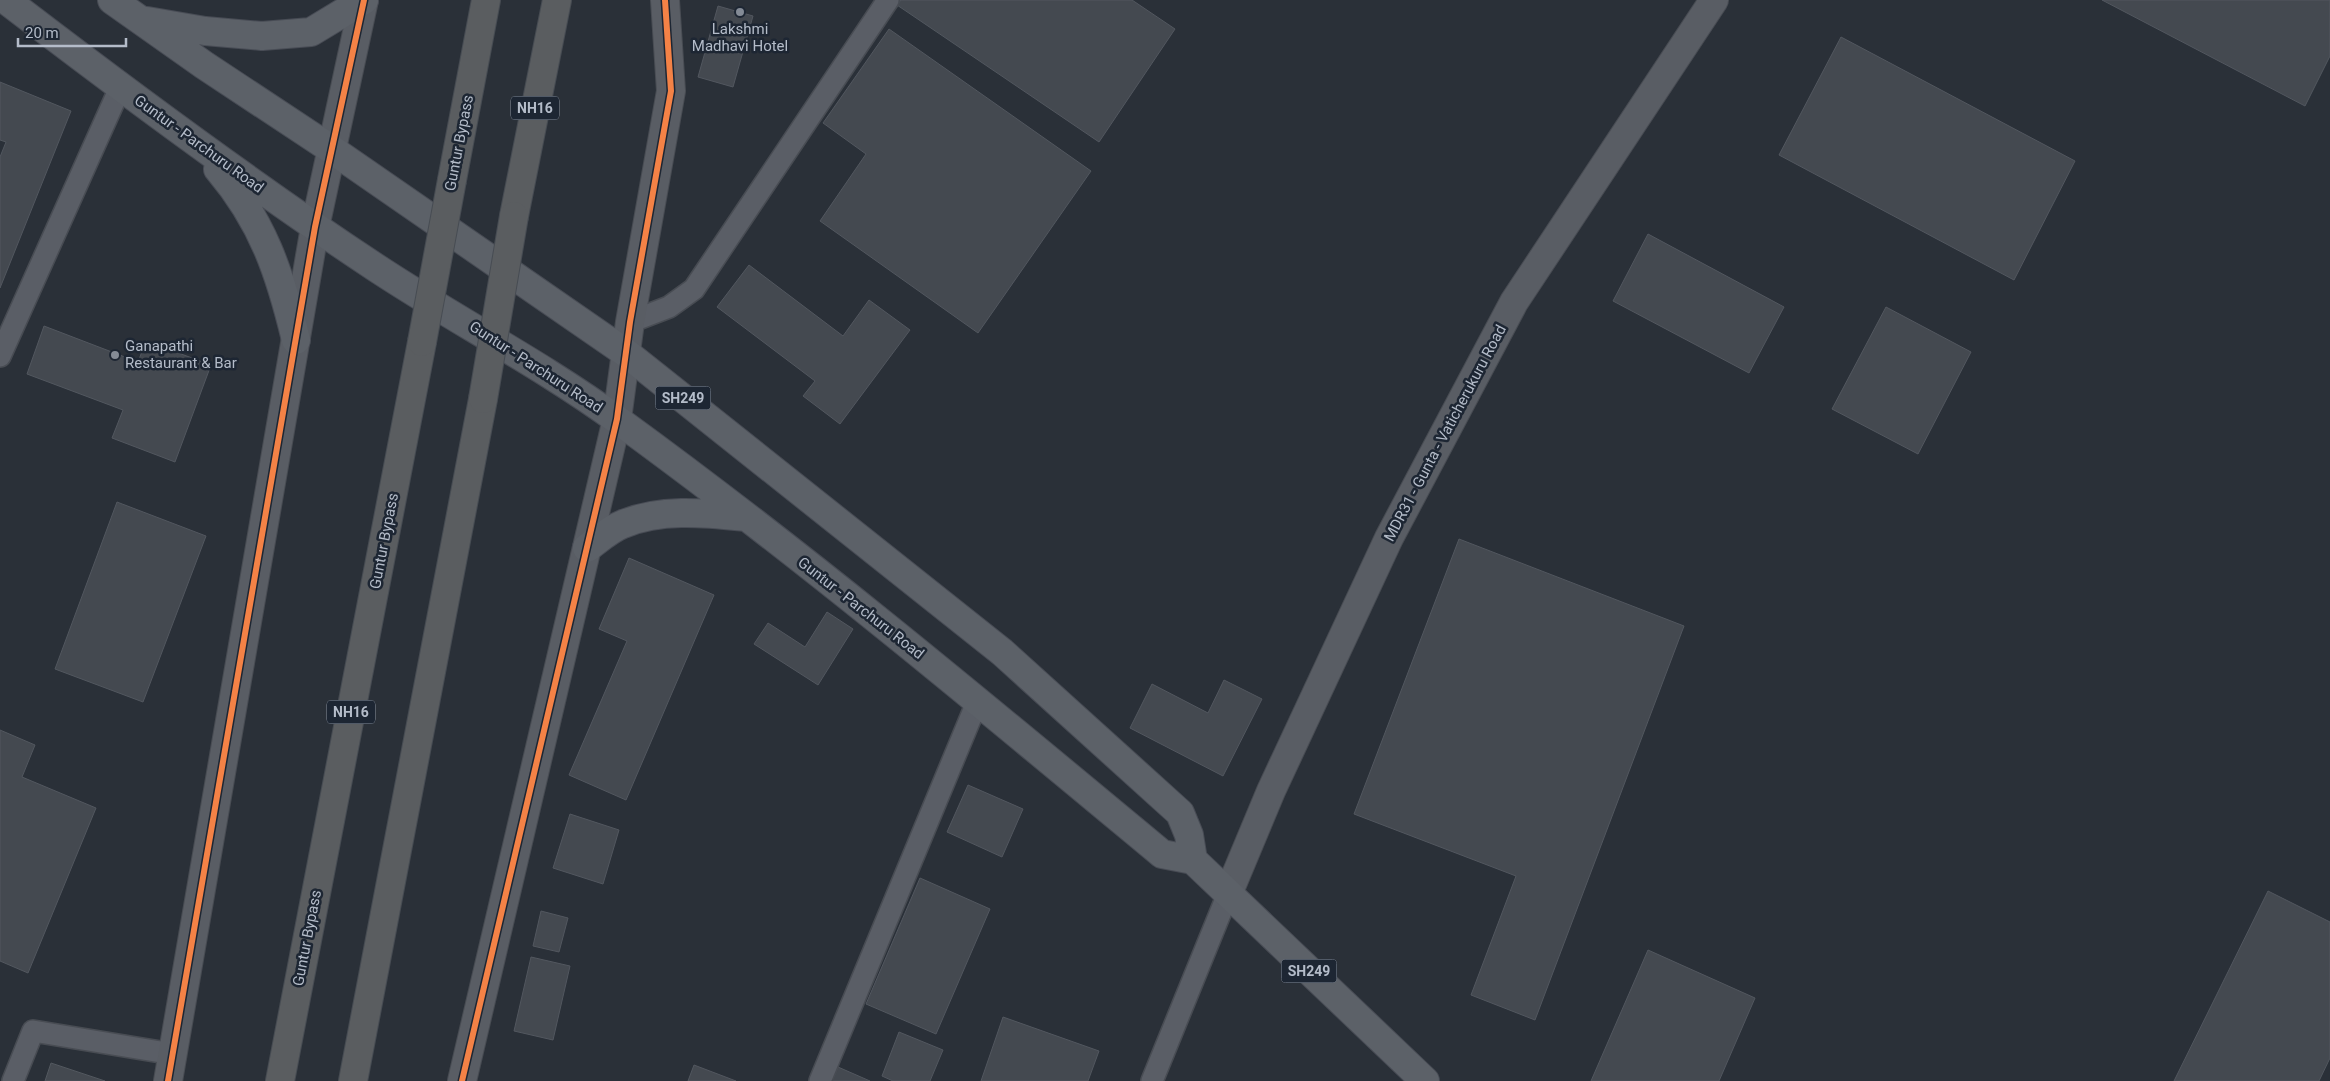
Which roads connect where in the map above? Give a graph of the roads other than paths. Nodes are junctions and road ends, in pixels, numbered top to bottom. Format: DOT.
graph roads {
  1 [pos="6,0"];
  2 [pos="112,0"];
  3 [pos="364,0"];
  4 [pos="486,0"];
  5 [pos="557,0"];
  6 [pos="665,0"];
  7 [pos="888,0"];
  8 [pos="1714,0"];
  9 [pos="141,20"];
  10 [pos="120,88"];
  11 [pos="194,141"];
  12 [pos="332,149"];
  13 [pos="315,227"];
  14 [pos="630,322"];
  15 [pos="296,340"];
  16 [pos="626,353"];
  17 [pos="0,356"];
  18 [pos="617,420"];
  19 [pos="746,517"];
  20 [pos="587,548"];
  21 [pos="978,700"];
  22 [pos="1193,860"];
  23 [pos="1228,894"];
  24 [pos="173,1054"];
  25 [pos="12,1081"];
  26 [pos="168,1081"];
  27 [pos="280,1081"];
  28 [pos="353,1081"];
  29 [pos="462,1081"];
  30 [pos="820,1081"];
  31 [pos="1152,1081"];
  32 [pos="1425,1081"];
  1 -- 10 [label="main road, Guntur - Parchuru Road"];
  2 -- 9 [label="main road, SH249"];
  3 -- 9 [label="main road"];
  3 -- 12 [label="street"];
  4 -- 27 [label="highway, Guntur Bypass / NH16, bridge"];
  5 -- 28 [label="highway, NH16, bridge"];
  6 -- 14 [label="street"];
  7 -- 14 [label="lane"];
  8 -- 23 [label="street, MDR31 - Gunta - Vaticherukuru Road"];
  9 -- 12 [label="main road, SH249"];
  10 -- 11 [label="main road, Guntur - Parchuru Road"];
  10 -- 17 [label="lane"];
  11 -- 13 [label="main road, Guntur - Parchuru Road"];
  11 -- 15 [label="main road"];
  12 -- 13 [label="street"];
  12 -- 16 [label="main road, SH249"];
  13 -- 15 [label="street"];
  13 -- 18 [label="main road, Guntur - Parchuru Road"];
  14 -- 16 [label="street"];
  15 -- 24 [label="street"];
  16 -- 18 [label="street"];
  16 -- 22 [label="main road, SH249"];
  18 -- 19 [label="main road, Guntur - Parchuru Road"];
  18 -- 20 [label="street"];
  19 -- 20 [label="main road"];
  19 -- 21 [label="main road, Guntur - Parchuru Road"];
  20 -- 29 [label="street"];
  21 -- 22 [label="main road, Guntur - Parchuru Road"];
  21 -- 30 [label="lane"];
  22 -- 23 [label="main road, SH249"];
  23 -- 31 [label="lane"];
  23 -- 32 [label="main road, SH249"];
  24 -- 25 [label="lane"];
  24 -- 26 [label="street"];
}
